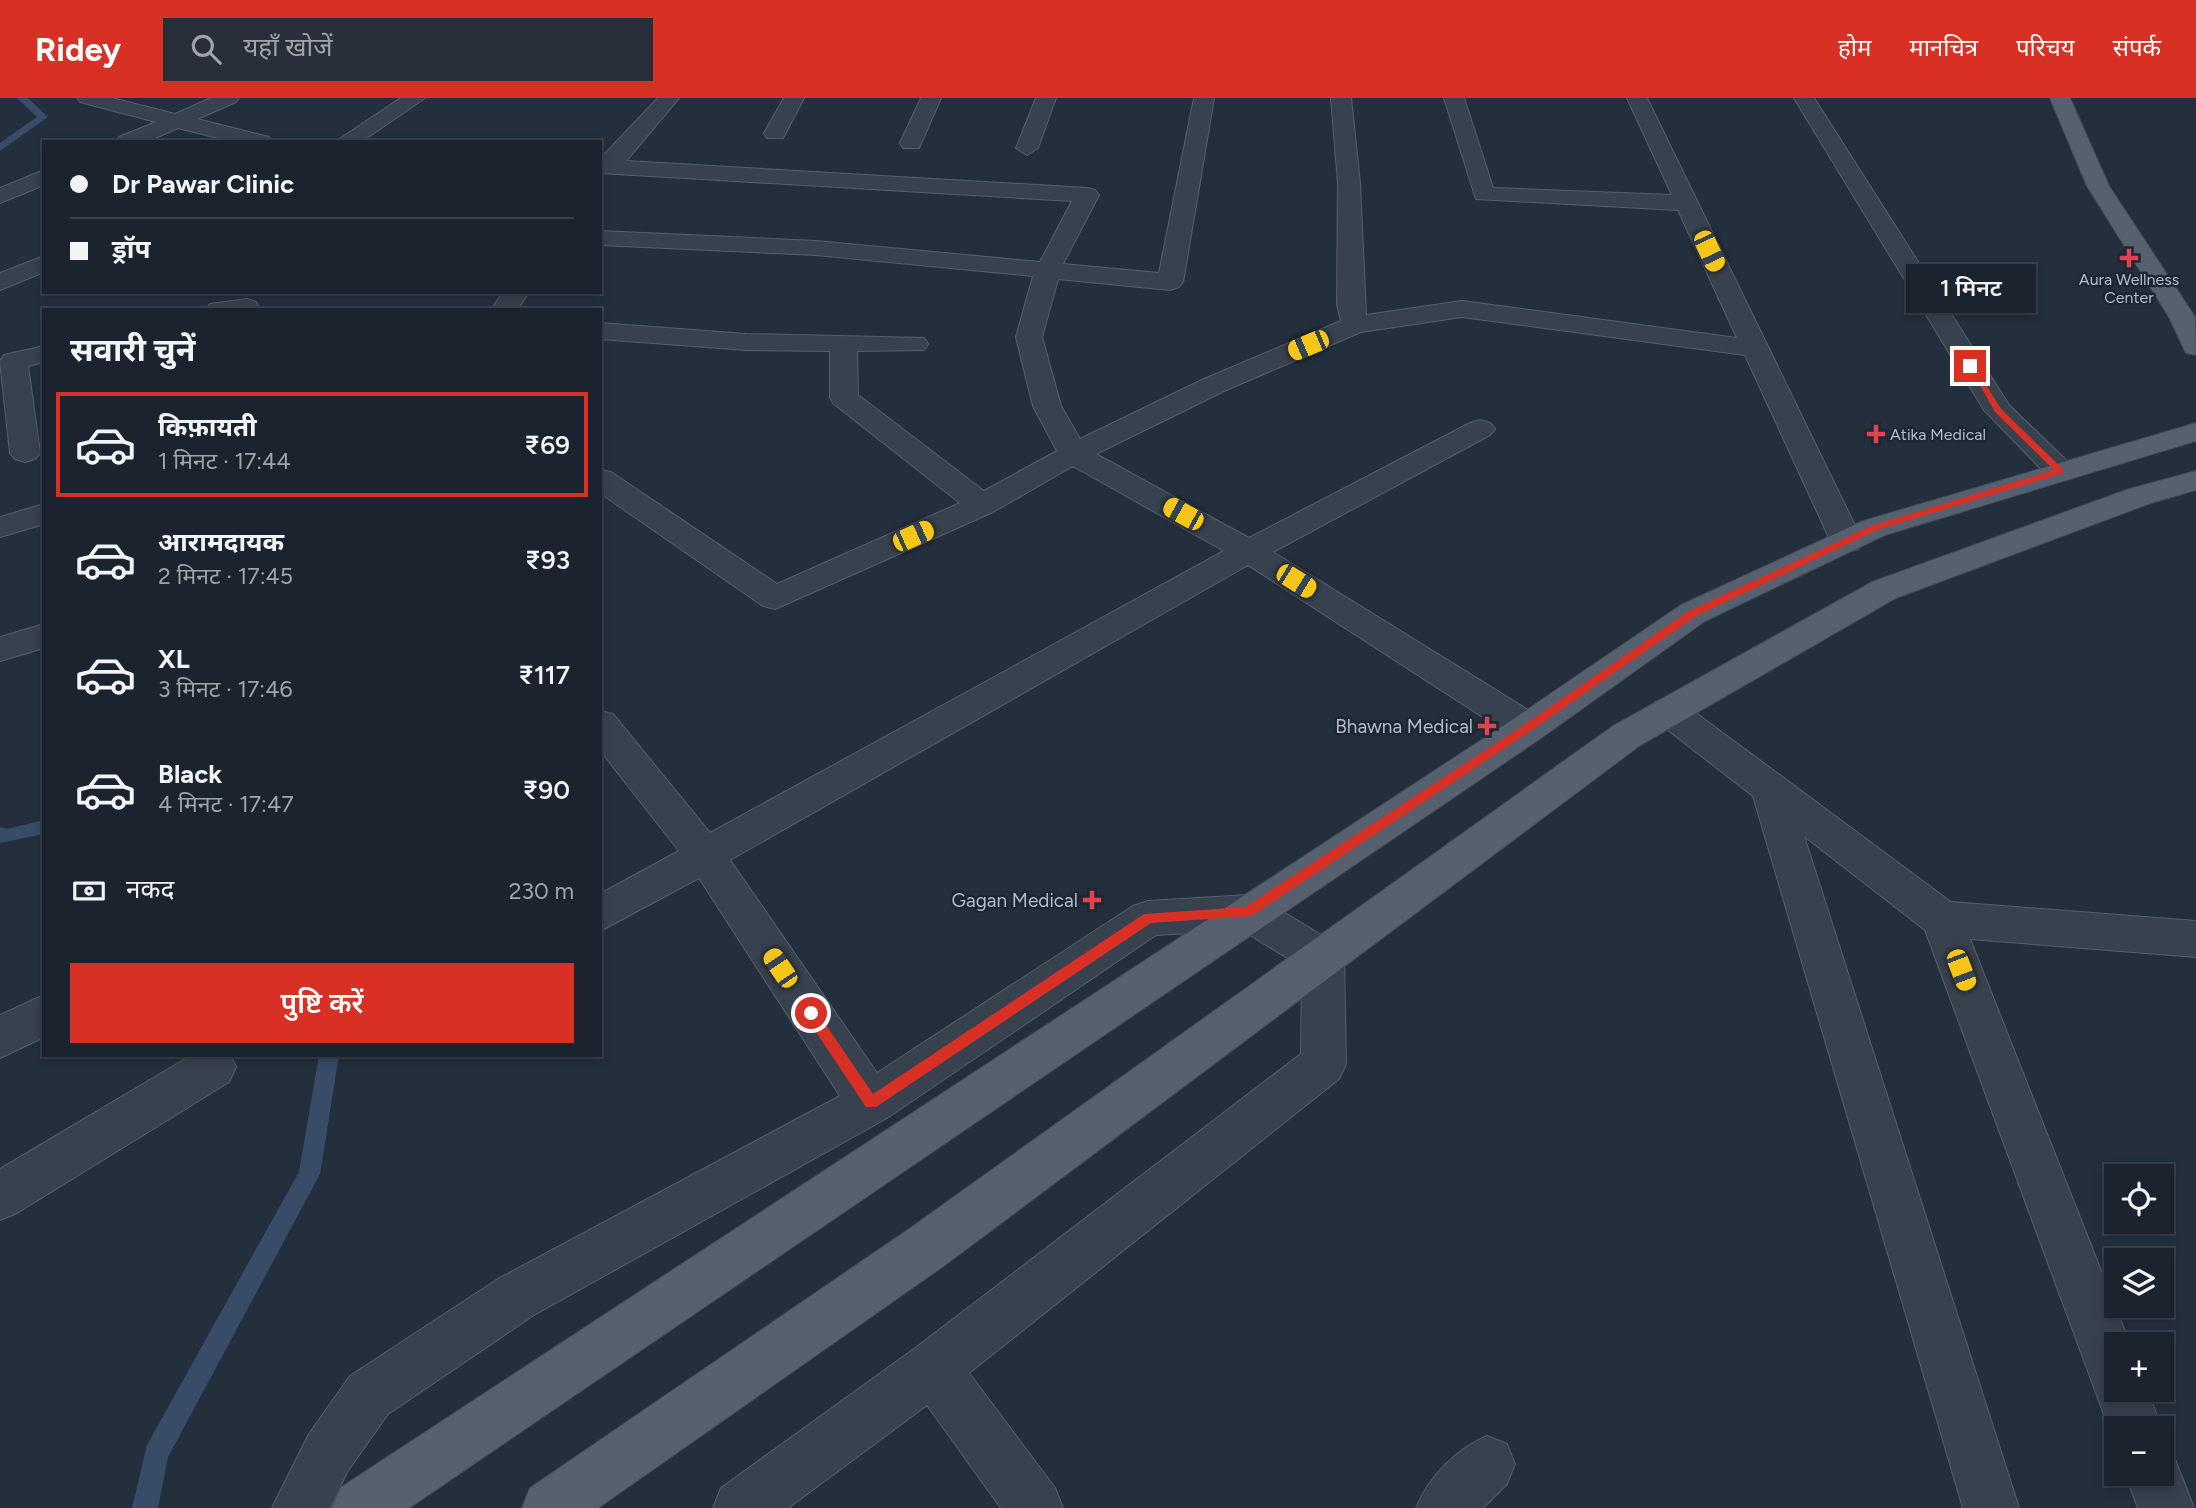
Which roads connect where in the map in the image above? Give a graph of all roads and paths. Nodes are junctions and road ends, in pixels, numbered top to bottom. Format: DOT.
graph roads {
  1 [pos="87,98"];
  2 [pos="229,98"];
  3 [pos="415,98"];
  4 [pos="669,98"];
  5 [pos="794,98"];
  6 [pos="931,98"];
  7 [pos="1046,98"];
  8 [pos="1204,98"];
  9 [pos="1340,98"];
  10 [pos="1454,98"];
  11 [pos="1637,98"];
  12 [pos="1804,98"];
  13 [pos="2060,98"];
  14 [pos="175,121"];
  15 [pos="775,133"];
  16 [pos="132,140"];
  17 [pos="253,140"];
  18 [pos="349,140"];
  19 [pos="911,143"];
  20 [pos="1027,148"];
  21 [pos="605,166"];
  22 [pos="42,178"];
  23 [pos="0,196"];
  24 [pos="1687,203"];
  25 [pos="602,238"];
  26 [pos="42,264"];
  27 [pos="1047,272"];
  28 [pos="0,282"];
  29 [pos="1355,324"];
  30 [pos="602,331"];
  31 [pos="843,344"];
  32 [pos="915,344"];
  33 [pos="2196,347"];
  34 [pos="1753,348"];
  35 [pos="42,354"];
  36 [pos="1480,429"];
  37 [pos="2196,432"];
  38 [pos="25,453"];
  39 [pos="1073,454"];
  40 [pos="2060,471"];
  41 [pos="602,480"];
  42 [pos="2196,480"];
  43 [pos="982,505"];
  44 [pos="42,515"];
  45 [pos="0,527"];
  46 [pos="1847,542"];
  47 [pos="1250,551"];
  48 [pos="42,637"];
  49 [pos="0,649"];
  50 [pos="1668,711"];
  51 [pos="602,726"];
  52 [pos="1528,728"];
  53 [pos="1770,789"];
  54 [pos="705,855"];
  55 [pos="1248,912"];
  56 [pos="602,913"];
  57 [pos="1942,919"];
  58 [pos="2196,939"];
  59 [pos="1324,958"];
  60 [pos="42,1015"];
  61 [pos="0,1038"];
  62 [pos="213,1067"];
  63 [pos="871,1103"];
  64 [pos="0,1196"];
  65 [pos="2104,1344"];
  66 [pos="933,1368"];
  67 [pos="1487,1464"];
  68 [pos="2158,1486"];
  69 [pos="300,1508"];
  70 [pos="360,1508"];
  71 [pos="550,1508"];
  72 [pos="741,1508"];
  73 [pos="1035,1508"];
  74 [pos="1444,1508"];
  75 [pos="1991,1508"];
  76 [pos="2166,1508"];
  1 -- 14 [label="street"];
  2 -- 14 [label="street"];
  3 -- 18 [label="street"];
  4 -- 21 [label="street"];
  5 -- 15 [label="street"];
  6 -- 19 [label="street"];
  7 -- 20 [label="street"];
  8 -- 27 [label="street"];
  9 -- 29 [label="street"];
  10 -- 24 [label="street"];
  11 -- 24 [label="street"];
  12 -- 40 [label="street"];
  13 -- 33 [label="main road"];
  14 -- 16 [label="street"];
  14 -- 17 [label="street"];
  21 -- 27 [label="street"];
  22 -- 23 [label="street"];
  24 -- 34 [label="street"];
  25 -- 27 [label="street"];
  26 -- 28 [label="street"];
  27 -- 39 [label="street"];
  29 -- 34 [label="street"];
  29 -- 39 [label="street"];
  30 -- 31 [label="street"];
  31 -- 32 [label="street"];
  31 -- 43 [label="street"];
  34 -- 46 [label="street"];
  35 -- 38 [label="street"];
  36 -- 47 [label="street"];
  37 -- 40 [label="main road"];
  39 -- 43 [label="street"];
  39 -- 47 [label="street"];
  40 -- 46 [label="main road"];
  41 -- 43 [label="street"];
  42 -- 50 [label="main road"];
  44 -- 45 [label="street"];
  46 -- 52 [label="main road"];
  47 -- 52 [label="street"];
  47 -- 54 [label="street"];
  48 -- 49 [label="street"];
  50 -- 53 [label="street"];
  50 -- 59 [label="main road"];
  51 -- 54 [label="street"];
  52 -- 55 [label="main road"];
  53 -- 57 [label="street"];
  53 -- 75 [label="street"];
  54 -- 56 [label="street"];
  54 -- 63 [label="street"];
  55 -- 59 [label="street"];
  55 -- 63 [label="street"];
  55 -- 70 [label="main road"];
  57 -- 58 [label="street"];
  57 -- 65 [label="street"];
  59 -- 66 [label="street"];
  59 -- 71 [label="main road"];
  60 -- 61 [label="street"];
  62 -- 64 [label="street"];
  63 -- 69 [label="street"];
  66 -- 72 [label="street"];
  66 -- 73 [label="street"];
  67 -- 74 [label="street"];
  68 -- 76 [label="street"];
}
